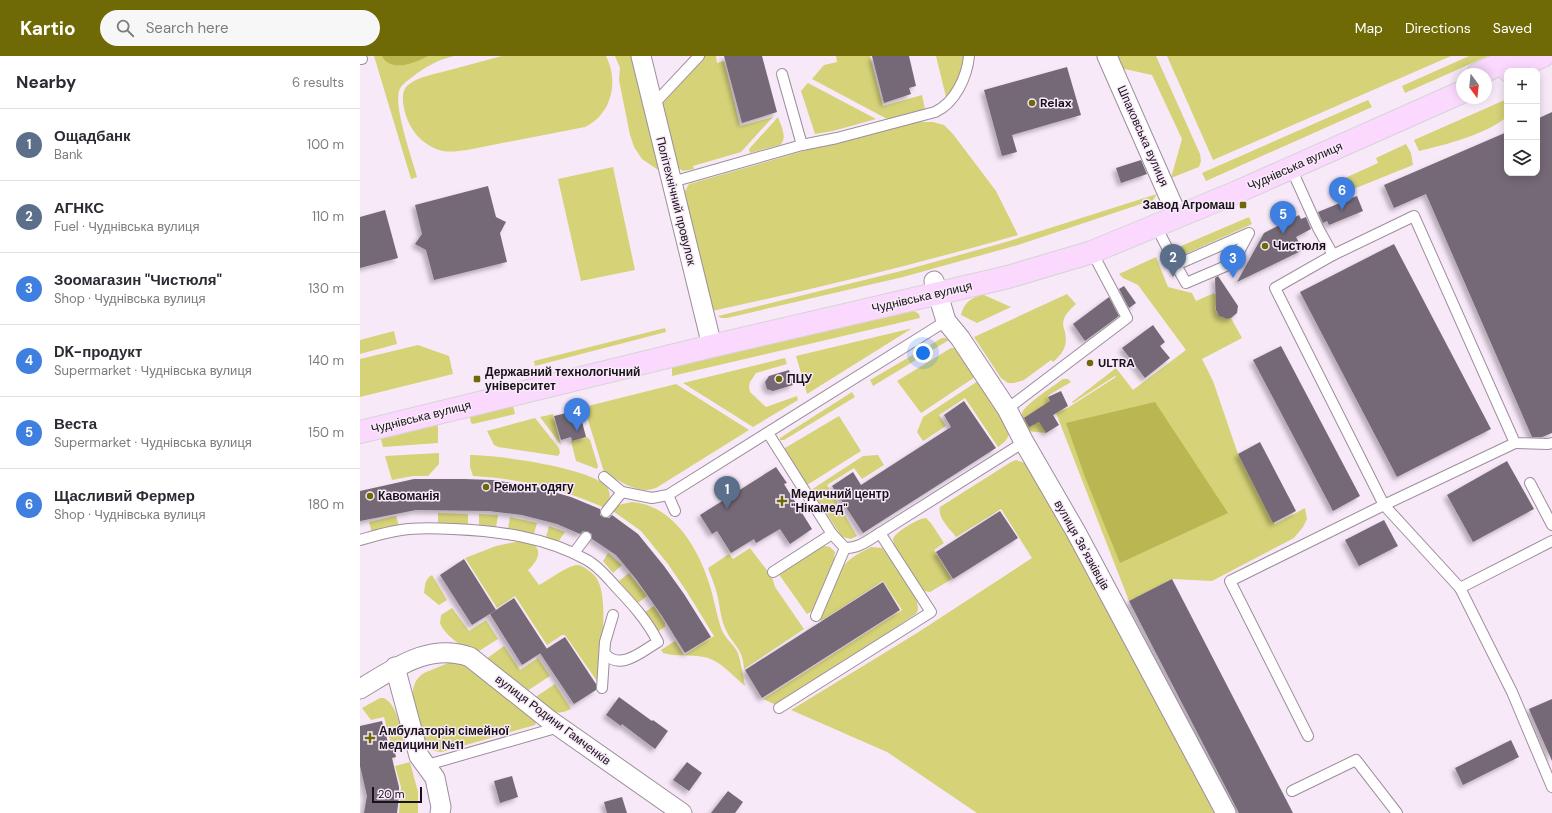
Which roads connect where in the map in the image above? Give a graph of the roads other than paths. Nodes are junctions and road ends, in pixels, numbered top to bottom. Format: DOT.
graph roads {
  1 [pos="640,56"];
  2 [pos="699,56"];
  3 [pos="968,56"];
  4 [pos="1107,56"];
  5 [pos="1534,57"];
  6 [pos="1515,68"];
  7 [pos="1492,70"];
  8 [pos="782,74"];
  9 [pos="1504,74"];
  10 [pos="1492,79"];
  11 [pos="1456,84"];
  12 [pos="1456,95"];
  13 [pos="652,106"];
  14 [pos="802,145"];
  15 [pos="1292,168"];
  16 [pos="672,182"];
  17 [pos="1176,212"];
  18 [pos="1156,226"];
  19 [pos="1092,252"];
  20 [pos="1333,255"];
  21 [pos="1176,265"];
  22 [pos="936,287"];
  23 [pos="946,322"];
  24 [pos="710,340"];
  25 [pos="1007,409"];
  26 [pos="360,421"];
  27 [pos="360,432"];
  28 [pos="768,433"];
  29 [pos="1024,442"];
  30 [pos="1515,442"];
  31 [pos="1552,443"];
  32 [pos="604,477"];
  33 [pos="1530,482"];
  34 [pos="622,492"];
  35 [pos="668,495"];
  36 [pos="1384,505"];
  37 [pos="675,511"];
  38 [pos="606,512"];
  39 [pos="1552,525"];
  40 [pos="880,533"];
  41 [pos="832,534"];
  42 [pos="586,537"];
  43 [pos="360,540"];
  44 [pos="1552,541"];
  45 [pos="845,548"];
  46 [pos="574,554"];
  47 [pos="773,572"];
  48 [pos="1460,588"];
  49 [pos="613,615"];
  50 [pos="816,616"];
  51 [pos="605,654"];
  52 [pos="395,667"];
  53 [pos="602,688"];
  54 [pos="360,689"];
  55 [pos="779,708"];
  56 [pos="560,726"];
  57 [pos="1308,736"];
  58 [pos="427,765"];
  59 [pos="1552,787"];
  60 [pos="1292,791"];
  61 [pos="440,813"];
  62 [pos="682,813"];
  63 [pos="1226,813"];
  64 [pos="1397,813"];
  1 -- 13 [label="street, Політехнічний провулок"];
  2 -- 13 [label="lane"];
  3 -- 14 [label="lane"];
  4 -- 17 [label="street, Шпаковська вулиця"];
  5 -- 6 [label="main road"];
  5 -- 7 [label="main road"];
  8 -- 14 [label="lane"];
  9 -- 10 [label="main road"];
  11 -- 17 [label="main road, Чуднівська вулиця"];
  12 -- 15 [label="main road, Чуднівська вулиця"];
  13 -- 16 [label="street, Політехнічний провулок"];
  14 -- 16 [label="lane"];
  15 -- 17 [label="main road, Чуднівська вулиця"];
  15 -- 20 [label="lane"];
  16 -- 24 [label="street, Політехнічний провулок"];
  17 -- 18 [label="main road, Чуднівська вулиця"];
  17 -- 22 [label="main road, Чуднівська вулиця"];
  18 -- 19 [label="main road, Чуднівська вулиця"];
  18 -- 21 [label="lane"];
  19 -- 22 [label="main road, Чуднівська вулиця"];
  19 -- 25 [label="lane"];
  20 -- 30 [label="lane"];
  20 -- 36 [label="lane"];
  21 -- 21 [label="lane"];
  22 -- 23 [label="street, вулиця Звʼязківців"];
  22 -- 24 [label="main road, Чуднівська вулиця"];
  23 -- 25 [label="street, вулиця Звʼязківців"];
  23 -- 28 [label="lane"];
  24 -- 26 [label="main road, Чуднівська вулиця"];
  24 -- 27 [label="main road, Чуднівська вулиця"];
  25 -- 29 [label="street, вулиця Звʼязківців"];
  28 -- 35 [label="lane"];
  28 -- 41 [label="lane"];
  29 -- 40 [label="lane"];
  29 -- 63 [label="street, вулиця Звʼязківців"];
  30 -- 31 [label="lane"];
  30 -- 36 [label="lane"];
  32 -- 34 [label="lane"];
  33 -- 39 [label="lane"];
  34 -- 35 [label="lane"];
  34 -- 38 [label="lane"];
  35 -- 37 [label="lane"];
  36 -- 48 [label="lane"];
  36 -- 57 [label="lane"];
  40 -- 45 [label="lane"];
  40 -- 55 [label="lane"];
  41 -- 45 [label="lane"];
  41 -- 47 [label="lane"];
  42 -- 46 [label="lane"];
  43 -- 46 [label="lane"];
  44 -- 48 [label="lane"];
  45 -- 50 [label="lane"];
  46 -- 51 [label="lane"];
  48 -- 59 [label="lane"];
  49 -- 51 [label="lane"];
  51 -- 53 [label="lane"];
  52 -- 54 [label="street, вулиця Родини Гамченків"];
  52 -- 56 [label="street, вулиця Родини Гамченків"];
  52 -- 58 [label="street"];
  56 -- 58 [label="lane"];
  56 -- 62 [label="street, вулиця Родини Гамченків"];
  58 -- 61 [label="street"];
  60 -- 64 [label="lane"];
}
